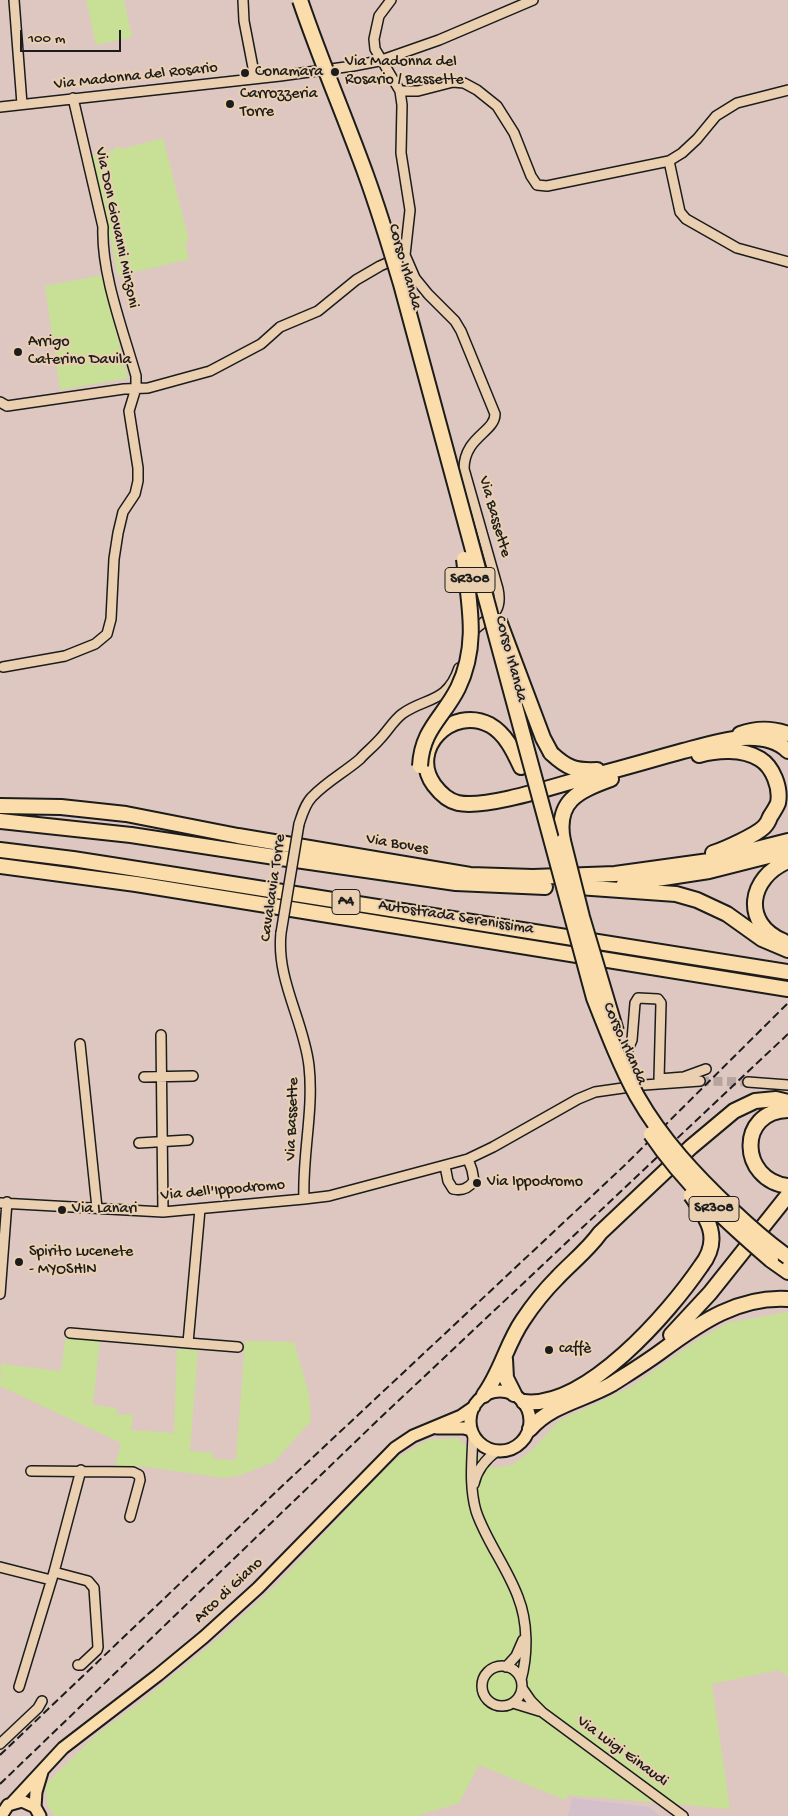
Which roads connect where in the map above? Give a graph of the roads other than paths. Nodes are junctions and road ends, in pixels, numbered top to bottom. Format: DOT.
graph roads {
  1 [pos="14,0"];
  2 [pos="243,0"];
  3 [pos="291,0"];
  4 [pos="300,0"];
  5 [pos="391,0"];
  6 [pos="533,0"];
  7 [pos="383,60"];
  8 [pos="255,78"];
  9 [pos="788,90"];
  10 [pos="400,92"];
  11 [pos="73,98"];
  12 [pos="22,104"];
  13 [pos="0,107"];
  14 [pos="669,161"];
  15 [pos="405,255"];
  16 [pos="788,262"];
  17 [pos="136,388"];
  18 [pos="0,402"];
  19 [pos="468,537"];
  20 [pos="464,559"];
  21 [pos="3,667"];
  22 [pos="788,734"];
  23 [pos="716,742"];
  24 [pos="788,751"];
  25 [pos="705,753"];
  26 [pos="788,757"];
  27 [pos="357,761"];
  28 [pos="645,765"];
  29 [pos="423,766"];
  30 [pos="521,767"];
  31 [pos="0,806"];
  32 [pos="0,821"];
  33 [pos="788,841"];
  34 [pos="0,850"];
  35 [pos="788,851"];
  36 [pos="788,861"];
  37 [pos="0,866"];
  38 [pos="602,875"];
  39 [pos="545,887"];
  40 [pos="788,943"];
  41 [pos="788,950"];
  42 [pos="788,972"];
  43 [pos="788,989"];
  44 [pos="161,1036"];
  45 [pos="303,1041"];
  46 [pos="80,1044"];
  47 [pos="706,1069"];
  48 [pos="161,1076"];
  49 [pos="193,1076"];
  50 [pos="144,1077"];
  51 [pos="700,1081"];
  52 [pos="748,1082"];
  53 [pos="788,1085"];
  54 [pos="631,1090"];
  55 [pos="788,1102"];
  56 [pos="788,1110"];
  57 [pos="188,1140"];
  58 [pos="162,1142"];
  59 [pos="139,1143"];
  60 [pos="663,1152"];
  61 [pos="468,1159"];
  62 [pos="445,1166"];
  63 [pos="788,1186"];
  64 [pos="788,1195"];
  65 [pos="718,1197"];
  66 [pos="304,1199"];
  67 [pos="4,1202"];
  68 [pos="97,1208"];
  69 [pos="200,1209"];
  70 [pos="163,1212"];
  71 [pos="788,1248"];
  72 [pos="788,1257"];
  73 [pos="788,1272"];
  74 [pos="0,1294"];
  75 [pos="788,1299"];
  76 [pos="70,1333"];
  77 [pos="188,1343"];
  78 [pos="238,1347"];
  79 [pos="505,1357"];
  80 [pos="646,1361"];
  81 [pos="484,1395"];
  82 [pos="519,1398"];
  83 [pos="474,1407"];
  84 [pos="430,1429"];
  85 [pos="530,1429"];
  86 [pos="472,1433"];
  87 [pos="497,1451"];
  88 [pos="81,1470"];
  89 [pos="31,1471"];
  90 [pos="473,1489"];
  91 [pos="130,1517"];
  92 [pos="0,1567"];
  93 [pos="53,1576"];
  94 [pos="524,1637"];
  95 [pos="78,1665"];
  96 [pos="506,1667"];
  97 [pos="522,1684"];
  98 [pos="19,1687"];
  99 [pos="42,1701"];
  100 [pos="514,1703"];
  101 [pos="542,1712"];
  102 [pos="0,1744"];
  103 [pos="42,1770"];
  104 [pos="12,1803"];
  105 [pos="38,1811"];
  106 [pos="1,1816"];
  107 [pos="683,1816"];
  1 -- 12 [label="street"];
  2 -- 8 [label="street"];
  3 -- 20 [label="highway, Corso Irlanda / SR308"];
  4 -- 19 [label="highway, Corso Irlanda / SR308, bridge"];
  5 -- 7 [label="street, Via Bassette"];
  6 -- 7 [label="street, Via Madonna del Rosario"];
  7 -- 8 [label="street, Via Madonna del Rosario"];
  7 -- 10 [label="street, Via Bassette"];
  8 -- 11 [label="street, Via Madonna del Rosario"];
  9 -- 14 [label="street"];
  10 -- 14 [label="street"];
  10 -- 15 [label="street, Via Bassette"];
  11 -- 12 [label="street, Via Madonna del Rosario"];
  11 -- 17 [label="street, Via Don Giovanni Minzoni"];
  12 -- 13 [label="street, Via Madonna del Rosario"];
  14 -- 16 [label="street"];
  15 -- 17 [label="street"];
  15 -- 27 [label="street, Via Bassette"];
  17 -- 18 [label="street"];
  17 -- 21 [label="street, Via Don Giovanni Minzoni"];
  19 -- 28 [label="highway, bridge"];
  19 -- 54 [label="highway, Corso Irlanda / SR308, bridge"];
  20 -- 29 [label="highway, bridge"];
  20 -- 30 [label="highway, Corso Irlanda / SR308, bridge"];
  22 -- 23 [label="highway"];
  23 -- 24 [label="highway"];
  23 -- 28 [label="highway"];
  25 -- 26 [label="highway"];
  25 -- 28 [label="highway"];
  25 -- 38 [label="highway"];
  27 -- 45 [label="street, Cavalcavia Torre, bridge"];
  28 -- 29 [label="highway"];
  28 -- 54 [label="highway, bridge"];
  29 -- 30 [label="highway"];
  30 -- 60 [label="highway, Corso Irlanda / SR308, bridge"];
  31 -- 38 [label="highway, Via Boves"];
  32 -- 39 [label="highway, Via Boves"];
  33 -- 38 [label="highway, Via Boves"];
  34 -- 42 [label="highway, Autostrada Serenissima / A4"];
  35 -- 41 [label="highway"];
  36 -- 40 [label="highway"];
  37 -- 43 [label="highway, Autostrada Serenissima / A4"];
  44 -- 48 [label="street"];
  45 -- 66 [label="street, Via Bassette"];
  46 -- 68 [label="street"];
  47 -- 54 [label="street"];
  48 -- 49 [label="street"];
  48 -- 50 [label="street"];
  48 -- 58 [label="street"];
  51 -- 54 [label="street, Via dell'Ippodromo"];
  52 -- 53 [label="street"];
  54 -- 61 [label="street, Via dell'Ippodromo"];
  54 -- 65 [label="highway, Corso Irlanda / SR308, bridge"];
  55 -- 79 [label="highway"];
  56 -- 63 [label="highway"];
  57 -- 58 [label="street"];
  58 -- 59 [label="street"];
  58 -- 70 [label="street"];
  60 -- 73 [label="highway, Corso Irlanda / SR308, bridge"];
  60 -- 82 [label="highway, bridge"];
  61 -- 62 [label="street, Via dell'Ippodromo"];
  61 -- 62 [label="street"];
  62 -- 66 [label="street, Via dell'Ippodromo"];
  64 -- 80 [label="highway"];
  65 -- 71 [label="highway, bridge"];
  65 -- 72 [label="highway, Corso Irlanda / SR308, bridge"];
  66 -- 69 [label="street, Via dell'Ippodromo"];
  67 -- 68 [label="street, Via dell'Ippodromo"];
  67 -- 74 [label="street"];
  68 -- 70 [label="street, Via dell'Ippodromo"];
  69 -- 70 [label="street, Via dell'Ippodromo"];
  69 -- 77 [label="street"];
  75 -- 80 [label="highway"];
  76 -- 77 [label="street"];
  77 -- 78 [label="street"];
  79 -- 81 [label="highway"];
  79 -- 82 [label="highway"];
  80 -- 85 [label="highway"];
  81 -- 82 [label="main road"];
  81 -- 83 [label="main road"];
  82 -- 85 [label="main road"];
  83 -- 84 [label="main road, Arco di Giano"];
  83 -- 86 [label="main road"];
  84 -- 86 [label="main road, Arco di Giano"];
  84 -- 103 [label="main road, Arco di Giano"];
  85 -- 87 [label="main road"];
  86 -- 87 [label="main road"];
  86 -- 90 [label="street"];
  87 -- 90 [label="street"];
  88 -- 89 [label="street"];
  88 -- 91 [label="street"];
  88 -- 93 [label="street"];
  90 -- 94 [label="street"];
  92 -- 93 [label="street"];
  93 -- 95 [label="street"];
  93 -- 98 [label="street"];
  94 -- 96 [label="street"];
  94 -- 97 [label="street"];
  96 -- 97 [label="street"];
  96 -- 100 [label="street"];
  97 -- 100 [label="street"];
  97 -- 101 [label="street"];
  99 -- 102 [label="street"];
  100 -- 101 [label="street"];
  101 -- 107 [label="street, Via Luigi Einaudi"];
  103 -- 104 [label="main road, Arco di Giano"];
  103 -- 105 [label="main road, Arco di Giano"];
  104 -- 105 [label="main road"];
  104 -- 106 [label="main road, Arco di Giano"];
}
